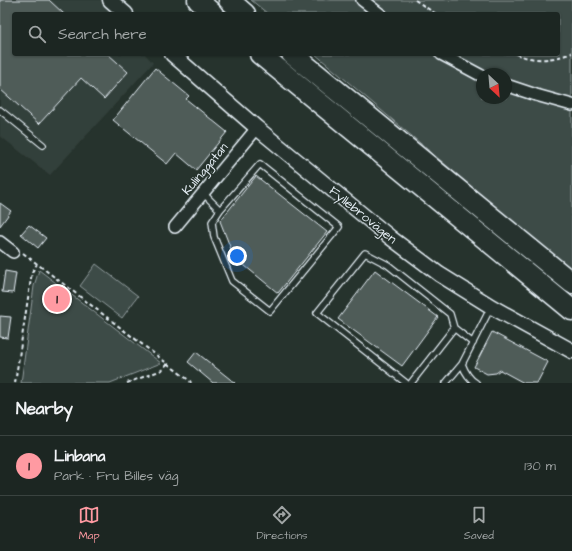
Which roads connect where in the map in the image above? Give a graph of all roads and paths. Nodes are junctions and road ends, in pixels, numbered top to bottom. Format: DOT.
graph roads {
  1 [pos="110,0"];
  2 [pos="198,0"];
  3 [pos="229,0"];
  4 [pos="362,0"];
  5 [pos="415,0"];
  6 [pos="124,12"];
  7 [pos="212,12"];
  8 [pos="243,12"];
  9 [pos="377,12"];
  10 [pos="433,12"];
  11 [pos="572,53"];
  12 [pos="174,56"];
  13 [pos="262,56"];
  14 [pos="294,56"];
  15 [pos="445,56"];
  16 [pos="520,56"];
  17 [pos="476,73"];
  18 [pos="512,87"];
  19 [pos="572,104"];
  20 [pos="0,110"];
  21 [pos="257,128"];
  22 [pos="43,145"];
  23 [pos="203,193"];
  24 [pos="220,210"];
  25 [pos="175,227"];
  26 [pos="0,242"];
  27 [pos="13,252"];
  28 [pos="37,264"];
  29 [pos="572,283"];
  30 [pos="492,307"];
  31 [pos="572,310"];
  32 [pos="454,328"];
  33 [pos="473,343"];
  34 [pos="572,351"];
  35 [pos="167,364"];
  36 [pos="462,364"];
  37 [pos="14,383"];
  38 [pos="127,383"];
  39 [pos="191,383"];
  40 [pos="406,383"];
  41 [pos="411,383"];
  42 [pos="446,383"];
  43 [pos="476,383"];
  1 -- 6 [label="street"];
  2 -- 7 [label="highway"];
  3 -- 8 [label="highway"];
  4 -- 9 [label="street"];
  5 -- 10 [label="path"];
  11 -- 16 [label="path"];
  12 -- 21 [label="street, Fyllebrovägen"];
  13 -- 31 [label="highway"];
  14 -- 29 [label="highway"];
  15 -- 17 [label="street"];
  18 -- 19 [label="street"];
  20 -- 22 [label="lane"];
  21 -- 23 [label="street, Kulinggatan"];
  21 -- 30 [label="street, Fyllebrovägen"];
  23 -- 24 [label="lane"];
  23 -- 25 [label="street, Kulinggatan"];
  24 -- 24 [label="lane"];
  26 -- 27 [label="street"];
  27 -- 28 [label="path"];
  28 -- 35 [label="path"];
  28 -- 37 [label="path"];
  30 -- 33 [label="lane"];
  30 -- 34 [label="street, Fyllebrovägen"];
  32 -- 33 [label="lane"];
  32 -- 40 [label="lane"];
  32 -- 41 [label="lane"];
  33 -- 36 [label="lane"];
  35 -- 38 [label="path"];
  35 -- 39 [label="path"];
  36 -- 42 [label="lane"];
  36 -- 43 [label="lane"];
}
